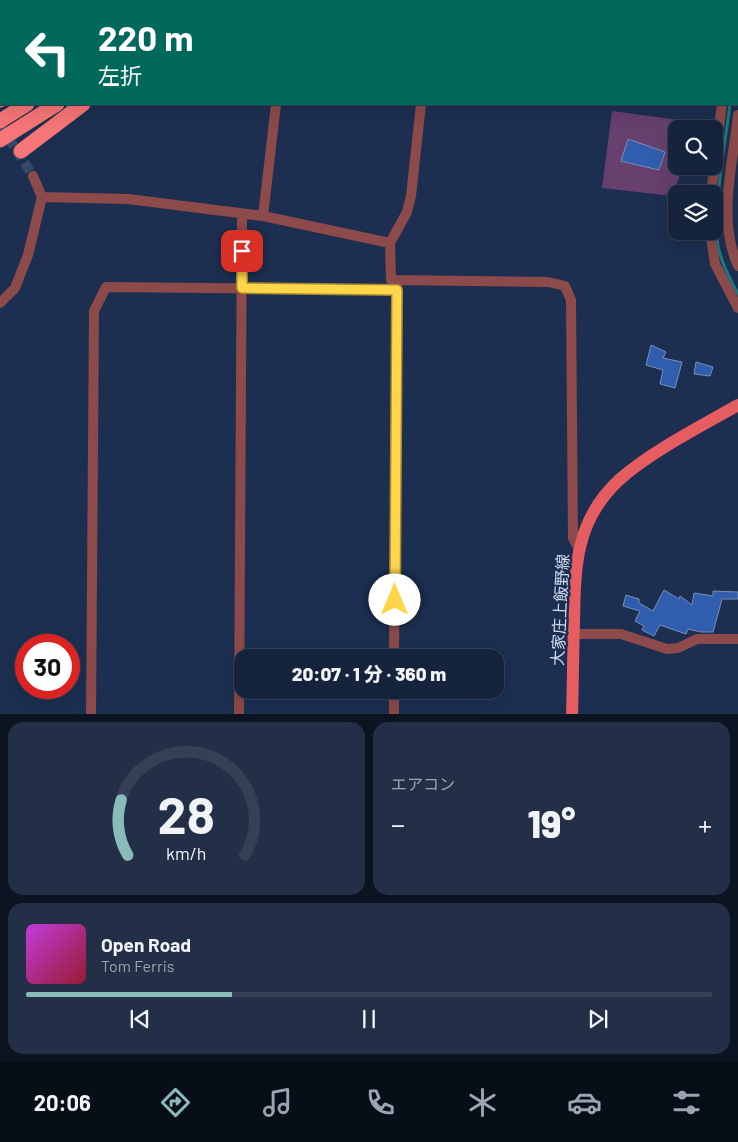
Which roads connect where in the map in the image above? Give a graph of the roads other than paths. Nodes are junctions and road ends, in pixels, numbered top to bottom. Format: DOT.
graph roads {
  1 [pos="25,105"];
  2 [pos="55,105"];
  3 [pos="82,105"];
  4 [pos="276,105"];
  5 [pos="421,105"];
  6 [pos="722,105"];
  7 [pos="738,115"];
  8 [pos="0,121"];
  9 [pos="0,140"];
  10 [pos="21,151"];
  11 [pos="33,176"];
  12 [pos="712,185"];
  13 [pos="42,196"];
  14 [pos="242,214"];
  15 [pos="263,216"];
  16 [pos="711,240"];
  17 [pos="390,243"];
  18 [pos="738,266"];
  19 [pos="397,286"];
  20 [pos="242,288"];
  21 [pos="0,303"];
  22 [pos="738,308"];
  23 [pos="738,405"];
  24 [pos="578,549"];
  25 [pos="573,634"];
  26 [pos="738,639"];
  27 [pos="394,649"];
  28 [pos="394,699"];
  29 [pos="91,714"];
  30 [pos="238,714"];
  31 [pos="394,714"];
  32 [pos="572,714"];
  1 -- 8 [label="highway"];
  2 -- 9 [label="highway"];
  3 -- 10 [label="highway"];
  4 -- 15 [label="street"];
  5 -- 17 [label="street"];
  6 -- 12 [label="street"];
  7 -- 18 [label="street"];
  11 -- 13 [label="street"];
  13 -- 14 [label="street"];
  13 -- 21 [label="street"];
  14 -- 15 [label="street"];
  14 -- 20 [label="street"];
  15 -- 17 [label="street"];
  16 -- 22 [label="street"];
  17 -- 19 [label="street"];
  19 -- 20 [label="street"];
  19 -- 24 [label="street"];
  19 -- 27 [label="street"];
  20 -- 29 [label="street"];
  20 -- 30 [label="street"];
  23 -- 24 [label="main road, 大家庄上飯野線"];
  24 -- 25 [label="main road, 大家庄上飯野線"];
  25 -- 26 [label="street"];
  25 -- 32 [label="main road, 大家庄上飯野線"];
  28 -- 31 [label="street"];
}
